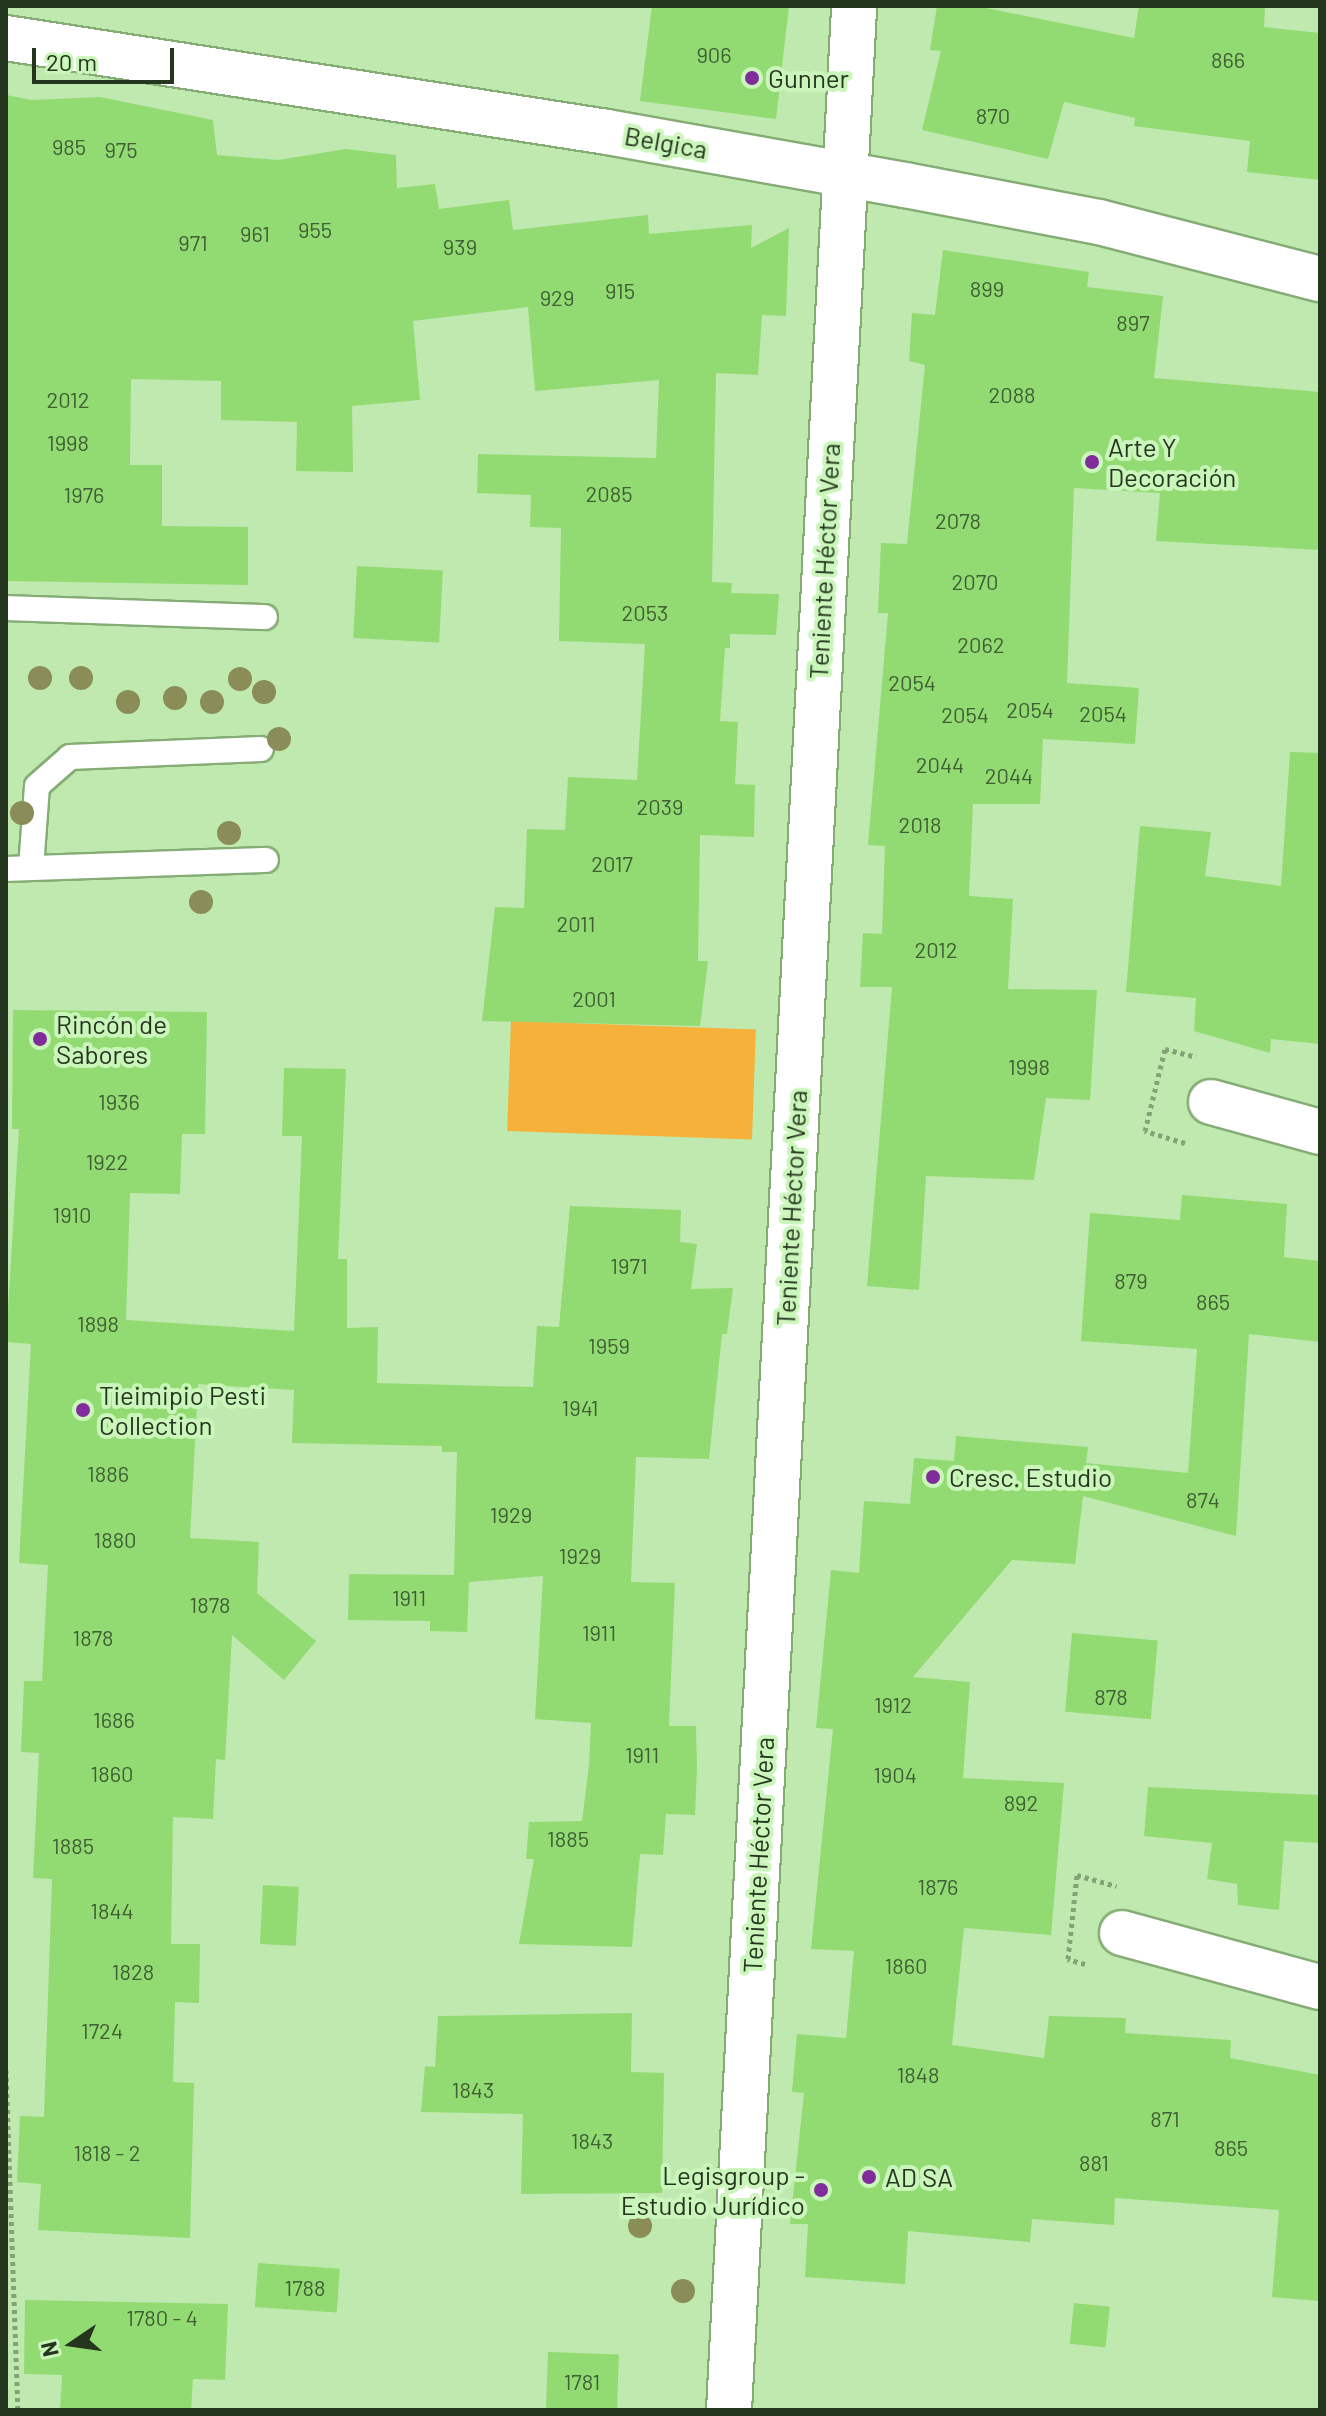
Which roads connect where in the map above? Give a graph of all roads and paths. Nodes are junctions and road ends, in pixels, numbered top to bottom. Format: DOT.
graph roads {
  1 [pos="854,6"];
  2 [pos="6,38"];
  3 [pos="844,175"];
  4 [pos="1320,279"];
  5 [pos="6,608"];
  6 [pos="265,617"];
  7 [pos="261,749"];
  8 [pos="266,860"];
  9 [pos="31,868"];
  10 [pos="6,869"];
  11 [pos="1211,1102"];
  12 [pos="1320,1132"];
  13 [pos="1122,1933"];
  14 [pos="1320,1987"];
  15 [pos="6,2070"];
  16 [pos="18,2410"];
  17 [pos="729,2410"];
  1 -- 3 [label="street, Teniente Héctor Vera"];
  2 -- 3 [label="street, Belgica"];
  3 -- 4 [label="street, Belgica"];
  3 -- 17 [label="street, Teniente Héctor Vera"];
  5 -- 6 [label="lane"];
  7 -- 9 [label="lane"];
  8 -- 9 [label="lane"];
  9 -- 10 [label="lane"];
  11 -- 12 [label="street"];
  13 -- 14 [label="street"];
  15 -- 16 [label="path"];
}
